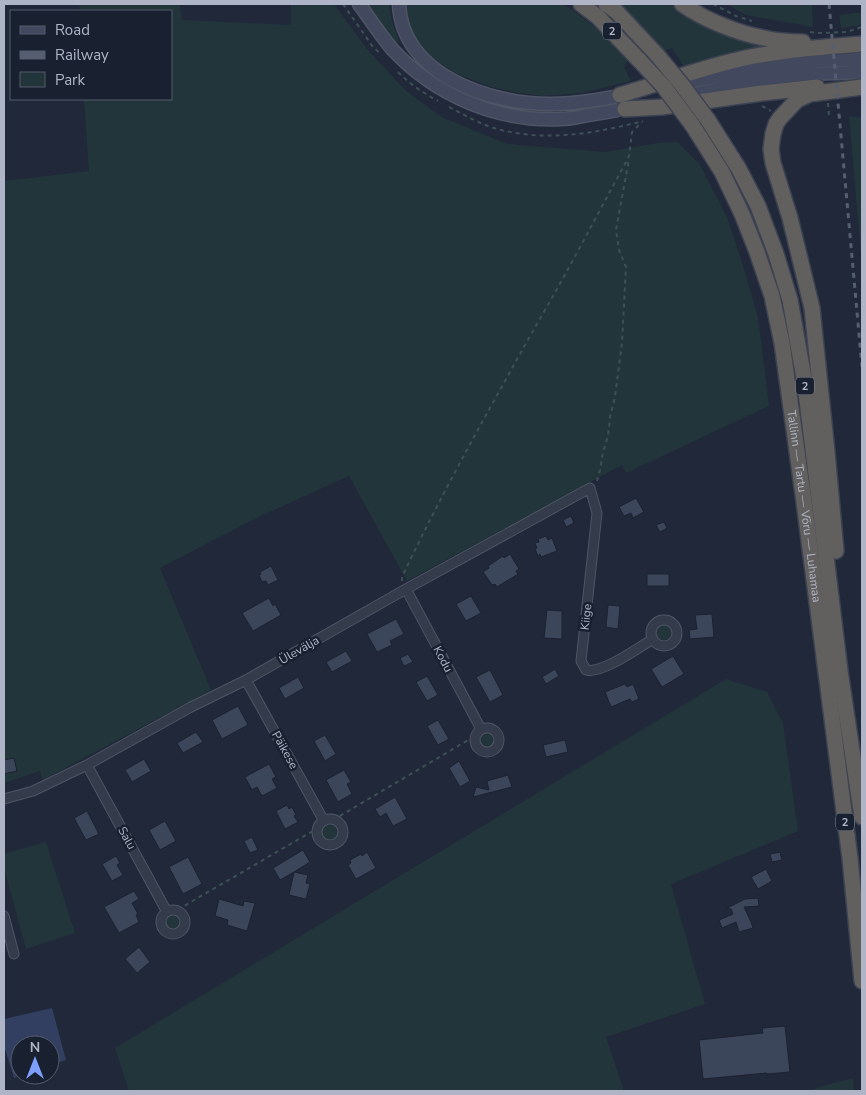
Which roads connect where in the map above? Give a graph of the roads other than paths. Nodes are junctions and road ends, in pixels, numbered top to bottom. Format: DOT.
graph roads {
  1 [pos="359,4"];
  2 [pos="399,4"];
  3 [pos="581,4"];
  4 [pos="606,4"];
  5 [pos="682,4"];
  6 [pos="862,44"];
  7 [pos="862,60"];
  8 [pos="862,72"];
  9 [pos="862,87"];
  10 [pos="623,102"];
  11 [pos="590,488"];
  12 [pos="404,590"];
  13 [pos="653,640"];
  14 [pos="840,671"];
  15 [pos="246,680"];
  16 [pos="480,729"];
  17 [pos="87,765"];
  18 [pos="4,799"];
  19 [pos="862,817"];
  20 [pos="329,820"];
  21 [pos="167,912"];
  22 [pos="4,916"];
  23 [pos="14,954"];
  24 [pos="862,981"];
  1 -- 10 [label="main road"];
  2 -- 10 [label="main road"];
  3 -- 24 [label="highway, Tallinn — Tartu — Võru — Luhamaa / 2, bridge"];
  4 -- 14 [label="highway, Tallinn — Tartu — Võru — Luhamaa / 2, bridge"];
  5 -- 6 [label="highway"];
  6 -- 10 [label="highway"];
  7 -- 10 [label="main road"];
  8 -- 10 [label="main road"];
  9 -- 10 [label="highway"];
  9 -- 14 [label="highway"];
  11 -- 12 [label="street, Ülevälja"];
  11 -- 13 [label="street, Kiige"];
  12 -- 15 [label="street, Ülevälja"];
  12 -- 16 [label="street, Kodu"];
  14 -- 19 [label="highway, Tallinn — Tartu — Võru — Luhamaa / 2"];
  15 -- 17 [label="street, Ülevälja"];
  15 -- 20 [label="street, Päikese"];
  16 -- 16 [label="street"];
  17 -- 18 [label="street, Ülevälja"];
  17 -- 21 [label="street, Salu"];
  20 -- 20 [label="street, Päikese"];
  21 -- 21 [label="street, Salu"];
  22 -- 23 [label="street"];
}
